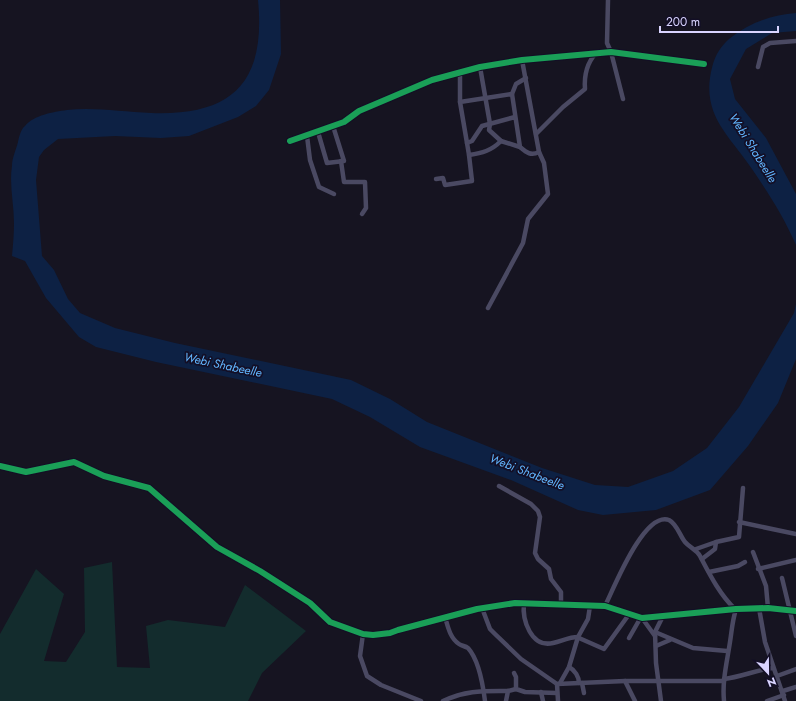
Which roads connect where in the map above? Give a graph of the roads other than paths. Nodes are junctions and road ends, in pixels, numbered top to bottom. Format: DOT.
graph roads {
  1 [pos="608,0"];
  2 [pos="796,41"];
  3 [pos="612,52"];
  4 [pos="596,53"];
  5 [pos="522,60"];
  6 [pos="704,64"];
  7 [pos="480,67"];
  8 [pos="758,67"];
  9 [pos="460,72"];
  10 [pos="526,78"];
  11 [pos="512,94"];
  12 [pos="486,98"];
  13 [pos="623,99"];
  14 [pos="460,102"];
  15 [pos="515,117"];
  16 [pos="490,124"];
  17 [pos="333,126"];
  18 [pos="318,132"];
  19 [pos="536,134"];
  20 [pos="307,136"];
  21 [pos="290,141"];
  22 [pos="501,142"];
  23 [pos="467,143"];
  24 [pos="520,147"];
  25 [pos="539,152"];
  26 [pos="469,155"];
  27 [pos="341,161"];
  28 [pos="436,180"];
  29 [pos="334,194"];
  30 [pos="362,214"];
  31 [pos="488,308"];
  32 [pos="0,466"];
  33 [pos="499,486"];
  34 [pos="743,488"];
  35 [pos="739,522"];
  36 [pos="796,534"];
  37 [pos="716,542"];
  38 [pos="696,549"];
  39 [pos="753,552"];
  40 [pos="702,559"];
  41 [pos="796,560"];
  42 [pos="745,562"];
  43 [pos="758,569"];
  44 [pos="709,572"];
  45 [pos="782,578"];
  46 [pos="524,603"];
  47 [pos="561,605"];
  48 [pos="590,606"];
  49 [pos="605,606"];
  50 [pos="482,608"];
  51 [pos="759,608"];
  52 [pos="768,608"];
  53 [pos="736,609"];
  54 [pos="789,610"];
  55 [pos="796,611"];
  56 [pos="630,613"];
  57 [pos="663,616"];
  58 [pos="445,617"];
  59 [pos="642,617"];
  60 [pos="363,634"];
  61 [pos="656,635"];
  62 [pos="796,636"];
  63 [pos="578,638"];
  64 [pos="628,638"];
  65 [pos="670,640"];
  66 [pos="584,645"];
  67 [pos="656,646"];
  68 [pos="727,651"];
  69 [pos="569,667"];
  70 [pos="773,668"];
  71 [pos="796,669"];
  72 [pos="514,673"];
  73 [pos="777,676"];
  74 [pos="659,680"];
  75 [pos="724,680"];
  76 [pos="625,681"];
  77 [pos="580,683"];
  78 [pos="559,684"];
  79 [pos="796,687"];
  80 [pos="516,689"];
  81 [pos="508,690"];
  82 [pos="484,691"];
  83 [pos="541,692"];
  84 [pos="557,693"];
  85 [pos="584,693"];
  86 [pos="783,693"];
  87 [pos="421,701"];
  88 [pos="443,701"];
  89 [pos="485,701"];
  90 [pos="506,701"];
  91 [pos="543,701"];
  92 [pos="558,701"];
  93 [pos="634,701"];
  94 [pos="661,701"];
  95 [pos="724,701"];
  96 [pos="767,701"];
  97 [pos="785,701"];
  1 -- 3 [label="street"];
  2 -- 8 [label="street"];
  3 -- 4 [label="street"];
  3 -- 6 [label="street"];
  3 -- 13 [label="street"];
  4 -- 5 [label="street"];
  4 -- 19 [label="street"];
  5 -- 7 [label="street"];
  5 -- 10 [label="street"];
  7 -- 9 [label="street"];
  7 -- 12 [label="street"];
  9 -- 14 [label="street"];
  9 -- 17 [label="street"];
  10 -- 11 [label="street"];
  10 -- 19 [label="street"];
  11 -- 12 [label="street"];
  11 -- 15 [label="street"];
  12 -- 14 [label="street"];
  12 -- 16 [label="street"];
  14 -- 23 [label="street"];
  15 -- 16 [label="street"];
  15 -- 24 [label="street"];
  16 -- 22 [label="street"];
  16 -- 23 [label="street"];
  17 -- 18 [label="street"];
  17 -- 27 [label="street"];
  18 -- 20 [label="street"];
  18 -- 27 [label="street"];
  19 -- 25 [label="street"];
  20 -- 21 [label="street"];
  20 -- 29 [label="street"];
  22 -- 24 [label="street"];
  22 -- 26 [label="street"];
  23 -- 26 [label="street"];
  24 -- 25 [label="street"];
  25 -- 31 [label="street"];
  26 -- 28 [label="street"];
  27 -- 30 [label="street"];
  32 -- 60 [label="street"];
  33 -- 47 [label="street"];
  34 -- 35 [label="street"];
  35 -- 36 [label="street"];
  35 -- 37 [label="street"];
  37 -- 38 [label="street"];
  37 -- 40 [label="street"];
  38 -- 40 [label="street"];
  38 -- 49 [label="street"];
  39 -- 43 [label="street"];
  40 -- 44 [label="street"];
  41 -- 43 [label="street"];
  42 -- 44 [label="street"];
  43 -- 52 [label="street"];
  44 -- 53 [label="street"];
  45 -- 54 [label="street"];
  46 -- 47 [label="street"];
  46 -- 50 [label="street"];
  46 -- 63 [label="street"];
  47 -- 48 [label="street"];
  48 -- 49 [label="street"];
  48 -- 63 [label="street"];
  49 -- 56 [label="street"];
  50 -- 58 [label="street"];
  50 -- 78 [label="street"];
  51 -- 52 [label="street"];
  51 -- 53 [label="street"];
  51 -- 70 [label="street"];
  52 -- 54 [label="street"];
  53 -- 57 [label="street"];
  53 -- 68 [label="street"];
  54 -- 55 [label="street"];
  54 -- 62 [label="street"];
  56 -- 59 [label="street"];
  56 -- 63 [label="street"];
  57 -- 59 [label="street"];
  57 -- 61 [label="street"];
  58 -- 60 [label="street"];
  58 -- 82 [label="street"];
  59 -- 61 [label="street"];
  59 -- 64 [label="street"];
  60 -- 87 [label="street"];
  61 -- 65 [label="street"];
  61 -- 67 [label="street"];
  63 -- 66 [label="street"];
  63 -- 69 [label="street"];
  65 -- 67 [label="street"];
  65 -- 68 [label="street"];
  67 -- 74 [label="street"];
  68 -- 75 [label="street"];
  69 -- 77 [label="street"];
  69 -- 78 [label="street"];
  70 -- 73 [label="street"];
  70 -- 75 [label="street"];
  71 -- 73 [label="street"];
  72 -- 80 [label="street"];
  73 -- 86 [label="street"];
  74 -- 75 [label="street"];
  74 -- 76 [label="street"];
  74 -- 94 [label="street"];
  75 -- 95 [label="street"];
  76 -- 77 [label="street"];
  76 -- 93 [label="street"];
  77 -- 78 [label="street"];
  77 -- 85 [label="street"];
  78 -- 84 [label="street"];
  79 -- 86 [label="street"];
  80 -- 81 [label="street"];
  80 -- 83 [label="street"];
  81 -- 82 [label="street"];
  81 -- 90 [label="street"];
  82 -- 88 [label="street"];
  82 -- 89 [label="street"];
  83 -- 84 [label="street"];
  83 -- 91 [label="street"];
  84 -- 92 [label="street"];
  86 -- 96 [label="street"];
  86 -- 97 [label="street"];
}
